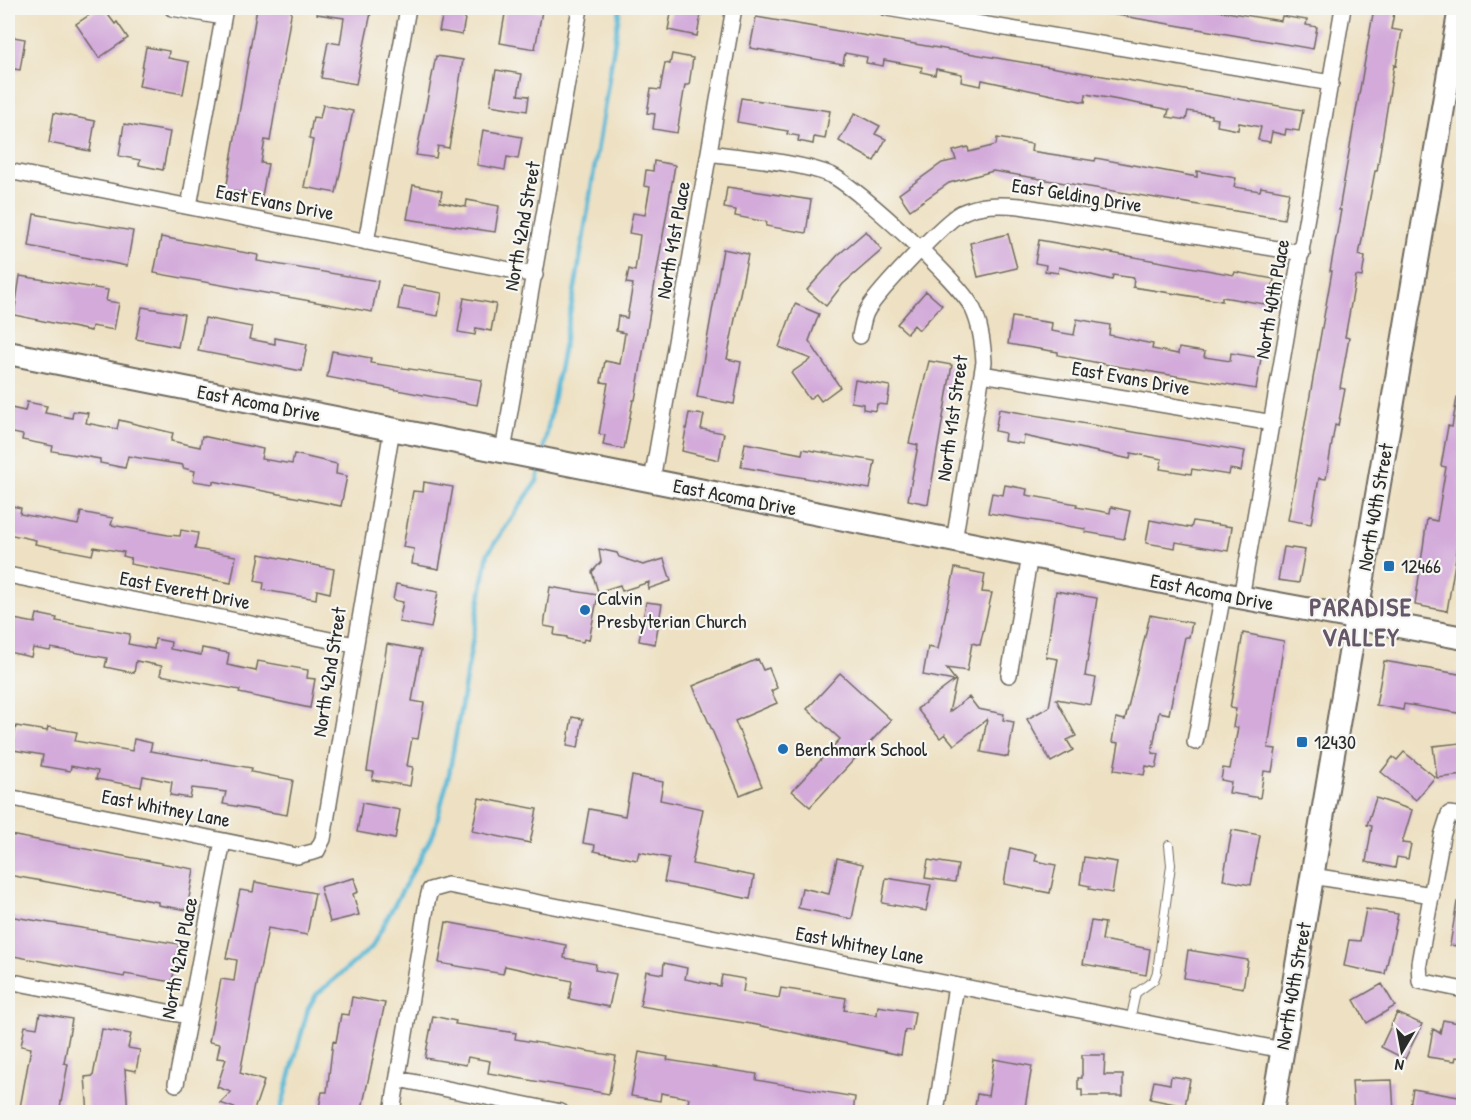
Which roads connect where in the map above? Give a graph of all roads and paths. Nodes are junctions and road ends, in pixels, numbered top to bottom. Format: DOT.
graph roads {
  1 [pos="172,8"];
  2 [pos="408,8"];
  3 [pos="580,8"];
  4 [pos="734,8"];
  5 [pos="887,8"];
  6 [pos="1343,8"];
  7 [pos="1460,8"];
  8 [pos="224,12"];
  9 [pos="1330,83"];
  10 [pos="709,153"];
  11 [pos="8,171"];
  12 [pos="189,206"];
  13 [pos="366,242"];
  14 [pos="922,250"];
  15 [pos="1302,253"];
  16 [pos="535,275"];
  17 [pos="860,336"];
  18 [pos="8,353"];
  19 [pos="982,374"];
  20 [pos="1273,423"];
  21 [pos="392,429"];
  22 [pos="510,452"];
  23 [pos="652,480"];
  24 [pos="954,541"];
  25 [pos="1030,556"];
  26 [pos="8,575"];
  27 [pos="1232,596"];
  28 [pos="1356,620"];
  29 [pos="1464,638"];
  30 [pos="354,645"];
  31 [pos="1009,675"];
  32 [pos="1195,742"];
  33 [pos="8,797"];
  34 [pos="1456,815"];
  35 [pos="223,841"];
  36 [pos="1169,844"];
  37 [pos="317,851"];
  38 [pos="1312,876"];
  39 [pos="1432,896"];
  40 [pos="8,981"];
  41 [pos="956,986"];
  42 [pos="1464,990"];
  43 [pos="188,1016"];
  44 [pos="1130,1022"];
  45 [pos="1282,1050"];
  46 [pos="398,1079"];
  47 [pos="176,1083"];
  48 [pos="392,1113"];
  49 [pos="561,1113"];
  50 [pos="936,1113"];
  51 [pos="1272,1113"];
  1 -- 8 [label="street"];
  2 -- 13 [label="street"];
  3 -- 16 [label="street, North 42nd Street"];
  4 -- 10 [label="street, North 41st Place"];
  5 -- 9 [label="street"];
  6 -- 9 [label="street, North 40th Place"];
  7 -- 28 [label="street, North 40th Street"];
  8 -- 12 [label="street"];
  9 -- 15 [label="street, North 40th Place"];
  10 -- 14 [label="street"];
  10 -- 23 [label="street, North 41st Place"];
  11 -- 12 [label="street, East Evans Drive"];
  12 -- 13 [label="street, East Evans Drive"];
  13 -- 16 [label="street, East Evans Drive"];
  14 -- 15 [label="street, East Gelding Drive"];
  14 -- 17 [label="street, East Gelding Drive"];
  14 -- 19 [label="street, North 41st Street"];
  15 -- 20 [label="street, North 40th Place"];
  16 -- 22 [label="street, North 42nd Street"];
  18 -- 21 [label="street, East Acoma Drive"];
  19 -- 20 [label="street, East Evans Drive"];
  19 -- 24 [label="street, North 41st Street"];
  20 -- 27 [label="street, North 40th Place"];
  21 -- 22 [label="street, East Acoma Drive"];
  21 -- 30 [label="street, North 42nd Street"];
  22 -- 23 [label="street, East Acoma Drive"];
  23 -- 24 [label="street, East Acoma Drive"];
  24 -- 25 [label="street, East Acoma Drive"];
  25 -- 27 [label="street, East Acoma Drive"];
  25 -- 31 [label="street"];
  26 -- 30 [label="street, East Everett Drive"];
  27 -- 28 [label="street, East Acoma Drive"];
  27 -- 32 [label="street, North 40th Place"];
  28 -- 29 [label="street, East Acoma Drive"];
  28 -- 38 [label="street, North 40th Street"];
  30 -- 37 [label="street, North 42nd Street"];
  33 -- 35 [label="street, East Whitney Lane"];
  34 -- 39 [label="street"];
  35 -- 37 [label="street, East Whitney Lane"];
  35 -- 43 [label="street, North 42nd Place"];
  36 -- 44 [label="lane"];
  38 -- 39 [label="street"];
  38 -- 45 [label="street, North 40th Street"];
  39 -- 42 [label="street"];
  40 -- 43 [label="street"];
  41 -- 44 [label="street, East Whitney Lane"];
  41 -- 46 [label="street, East Whitney Lane"];
  41 -- 50 [label="street"];
  43 -- 47 [label="street, North 42nd Place"];
  44 -- 45 [label="street, East Whitney Lane"];
  45 -- 51 [label="street, North 40th Street"];
  46 -- 48 [label="street"];
  46 -- 49 [label="street"];
}
